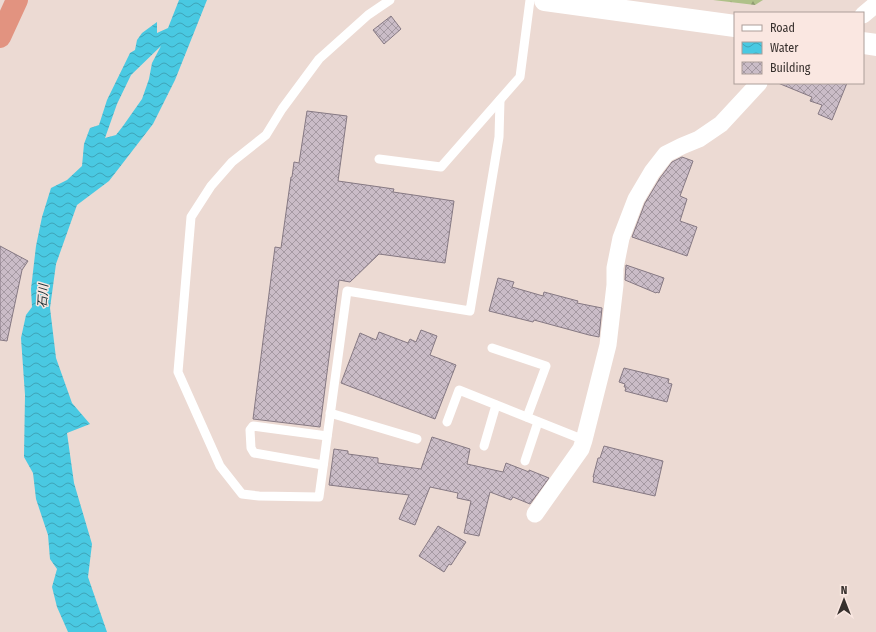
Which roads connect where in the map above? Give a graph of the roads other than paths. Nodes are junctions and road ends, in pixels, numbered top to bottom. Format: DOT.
graph roads {
  1 [pos="17,0"];
  2 [pos="390,0"];
  3 [pos="530,0"];
  4 [pos="545,0"];
  5 [pos="876,4"];
  6 [pos="864,14"];
  7 [pos="734,26"];
  8 [pos="0,36"];
  9 [pos="864,43"];
  10 [pos="876,45"];
  11 [pos="758,84"];
  12 [pos="500,100"];
  13 [pos="379,159"];
  14 [pos="492,348"];
  15 [pos="496,405"];
  16 [pos="330,413"];
  17 [pos="527,417"];
  18 [pos="447,422"];
  19 [pos="538,422"];
  20 [pos="327,436"];
  21 [pos="417,439"];
  22 [pos="584,440"];
  23 [pos="484,446"];
  24 [pos="525,461"];
  25 [pos="323,465"];
  26 [pos="536,514"];
  1 -- 8 [label="highway"];
  2 -- 25 [label="lane"];
  3 -- 12 [label="lane"];
  4 -- 7 [label="street"];
  5 -- 6 [label="street"];
  9 -- 10 [label="street"];
  11 -- 22 [label="street"];
  12 -- 13 [label="lane"];
  12 -- 16 [label="lane"];
  14 -- 17 [label="lane"];
  15 -- 17 [label="lane"];
  15 -- 18 [label="lane"];
  15 -- 23 [label="lane"];
  16 -- 20 [label="lane"];
  16 -- 21 [label="lane"];
  17 -- 19 [label="lane"];
  19 -- 22 [label="lane"];
  19 -- 24 [label="lane"];
  20 -- 25 [label="lane"];
  20 -- 25 [label="lane"];
  22 -- 26 [label="street"];
}
